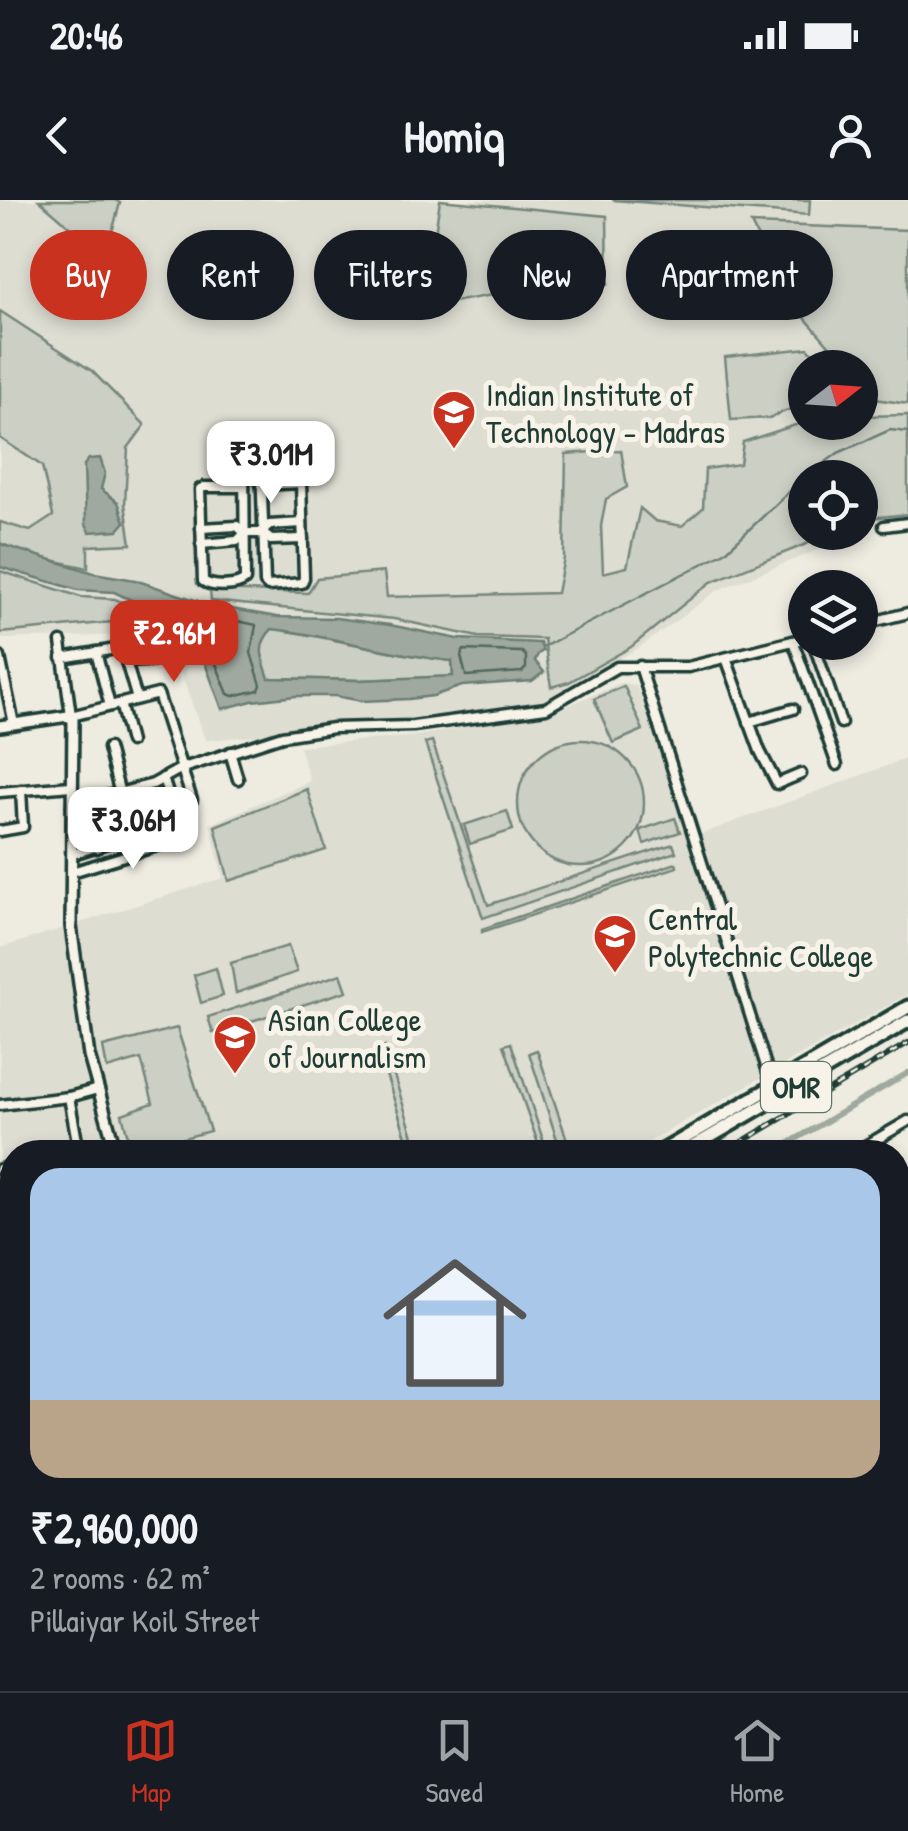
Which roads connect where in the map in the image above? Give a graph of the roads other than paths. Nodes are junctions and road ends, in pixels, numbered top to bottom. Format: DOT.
graph roads {
  1 [pos="244,462"];
  2 [pos="261,463"];
  3 [pos="262,485"];
  4 [pos="244,487"];
  5 [pos="908,523"];
  6 [pos="302,524"];
  7 [pos="884,526"];
  8 [pos="201,528"];
  9 [pos="262,533"];
  10 [pos="244,534"];
  11 [pos="303,538"];
  12 [pos="201,544"];
  13 [pos="908,614"];
  14 [pos="878,621"];
  15 [pos="60,642"];
  16 [pos="788,642"];
  17 [pos="96,652"];
  18 [pos="0,657"];
  19 [pos="62,658"];
  20 [pos="726,658"];
  21 [pos="168,660"];
  22 [pos="800,660"];
  23 [pos="818,660"];
  24 [pos="126,662"];
  25 [pos="640,666"];
  26 [pos="137,699"];
  27 [pos="115,705"];
  28 [pos="792,709"];
  29 [pos="72,716"];
  30 [pos="749,722"];
  31 [pos="841,723"];
  32 [pos="14,724"];
  33 [pos="0,726"];
  34 [pos="130,742"];
  35 [pos="108,748"];
  36 [pos="230,752"];
  37 [pos="836,765"];
  38 [pos="180,768"];
  39 [pos="801,774"];
  40 [pos="162,778"];
  41 [pos="238,779"];
  42 [pos="71,786"];
  43 [pos="139,788"];
  44 [pos="21,790"];
  45 [pos="0,792"];
  46 [pos="117,794"];
  47 [pos="91,800"];
  48 [pos="192,800"];
  49 [pos="72,805"];
  50 [pos="174,813"];
  51 [pos="0,830"];
  52 [pos="123,833"];
  53 [pos="184,838"];
  54 [pos="97,848"];
  55 [pos="73,854"];
  56 [pos="100,862"];
  57 [pos="72,872"];
  58 [pos="908,1007"];
  59 [pos="908,1021"];
  60 [pos="772,1085"];
  61 [pos="98,1090"];
  62 [pos="68,1097"];
  63 [pos="0,1106"];
  64 [pos="908,1121"];
  65 [pos="79,1140"];
  66 [pos="112,1140"];
  67 [pos="681,1140"];
  68 [pos="705,1140"];
  69 [pos="875,1140"];
  1 -- 4 [label="street"];
  2 -- 3 [label="street"];
  3 -- 6 [label="street"];
  3 -- 9 [label="street"];
  4 -- 8 [label="street"];
  4 -- 10 [label="street"];
  5 -- 7 [label="street"];
  6 -- 9 [label="street"];
  6 -- 11 [label="street"];
  8 -- 10 [label="street"];
  8 -- 12 [label="street"];
  9 -- 10 [label="street"];
  9 -- 11 [label="street"];
  9 -- 11 [label="street"];
  10 -- 12 [label="street"];
  10 -- 12 [label="street"];
  13 -- 14 [label="street"];
  15 -- 19 [label="street"];
  16 -- 20 [label="street"];
  17 -- 19 [label="street"];
  17 -- 24 [label="street"];
  17 -- 27 [label="street"];
  18 -- 32 [label="street"];
  19 -- 29 [label="street"];
  20 -- 25 [label="street"];
  20 -- 30 [label="street"];
  21 -- 24 [label="street"];
  22 -- 37 [label="street"];
  23 -- 31 [label="street"];
  24 -- 26 [label="street"];
  25 -- 36 [label="street"];
  25 -- 60 [label="street"];
  26 -- 27 [label="street"];
  26 -- 38 [label="street"];
  27 -- 29 [label="street"];
  27 -- 34 [label="street"];
  28 -- 30 [label="street"];
  29 -- 32 [label="street"];
  29 -- 42 [label="street"];
  30 -- 39 [label="street"];
  32 -- 33 [label="street"];
  35 -- 46 [label="street"];
  36 -- 38 [label="street"];
  36 -- 41 [label="street"];
  38 -- 40 [label="street"];
  38 -- 48 [label="street"];
  40 -- 43 [label="street"];
  40 -- 50 [label="street"];
  42 -- 44 [label="street"];
  42 -- 49 [label="street"];
  43 -- 46 [label="street"];
  43 -- 54 [label="street"];
  44 -- 45 [label="street"];
  44 -- 51 [label="street"];
  46 -- 47 [label="street"];
  46 -- 52 [label="street"];
  47 -- 49 [label="street"];
  47 -- 54 [label="street"];
  49 -- 55 [label="street"];
  53 -- 56 [label="street"];
  54 -- 55 [label="street"];
  54 -- 56 [label="street"];
  55 -- 57 [label="street"];
  56 -- 57 [label="street"];
  57 -- 61 [label="street"];
  58 -- 60 [label="main road, OMR"];
  59 -- 68 [label="main road, OMR"];
  60 -- 67 [label="main road, OMR"];
  61 -- 62 [label="street"];
  61 -- 66 [label="street"];
  62 -- 63 [label="street"];
  62 -- 65 [label="street"];
  64 -- 69 [label="street"];
}
